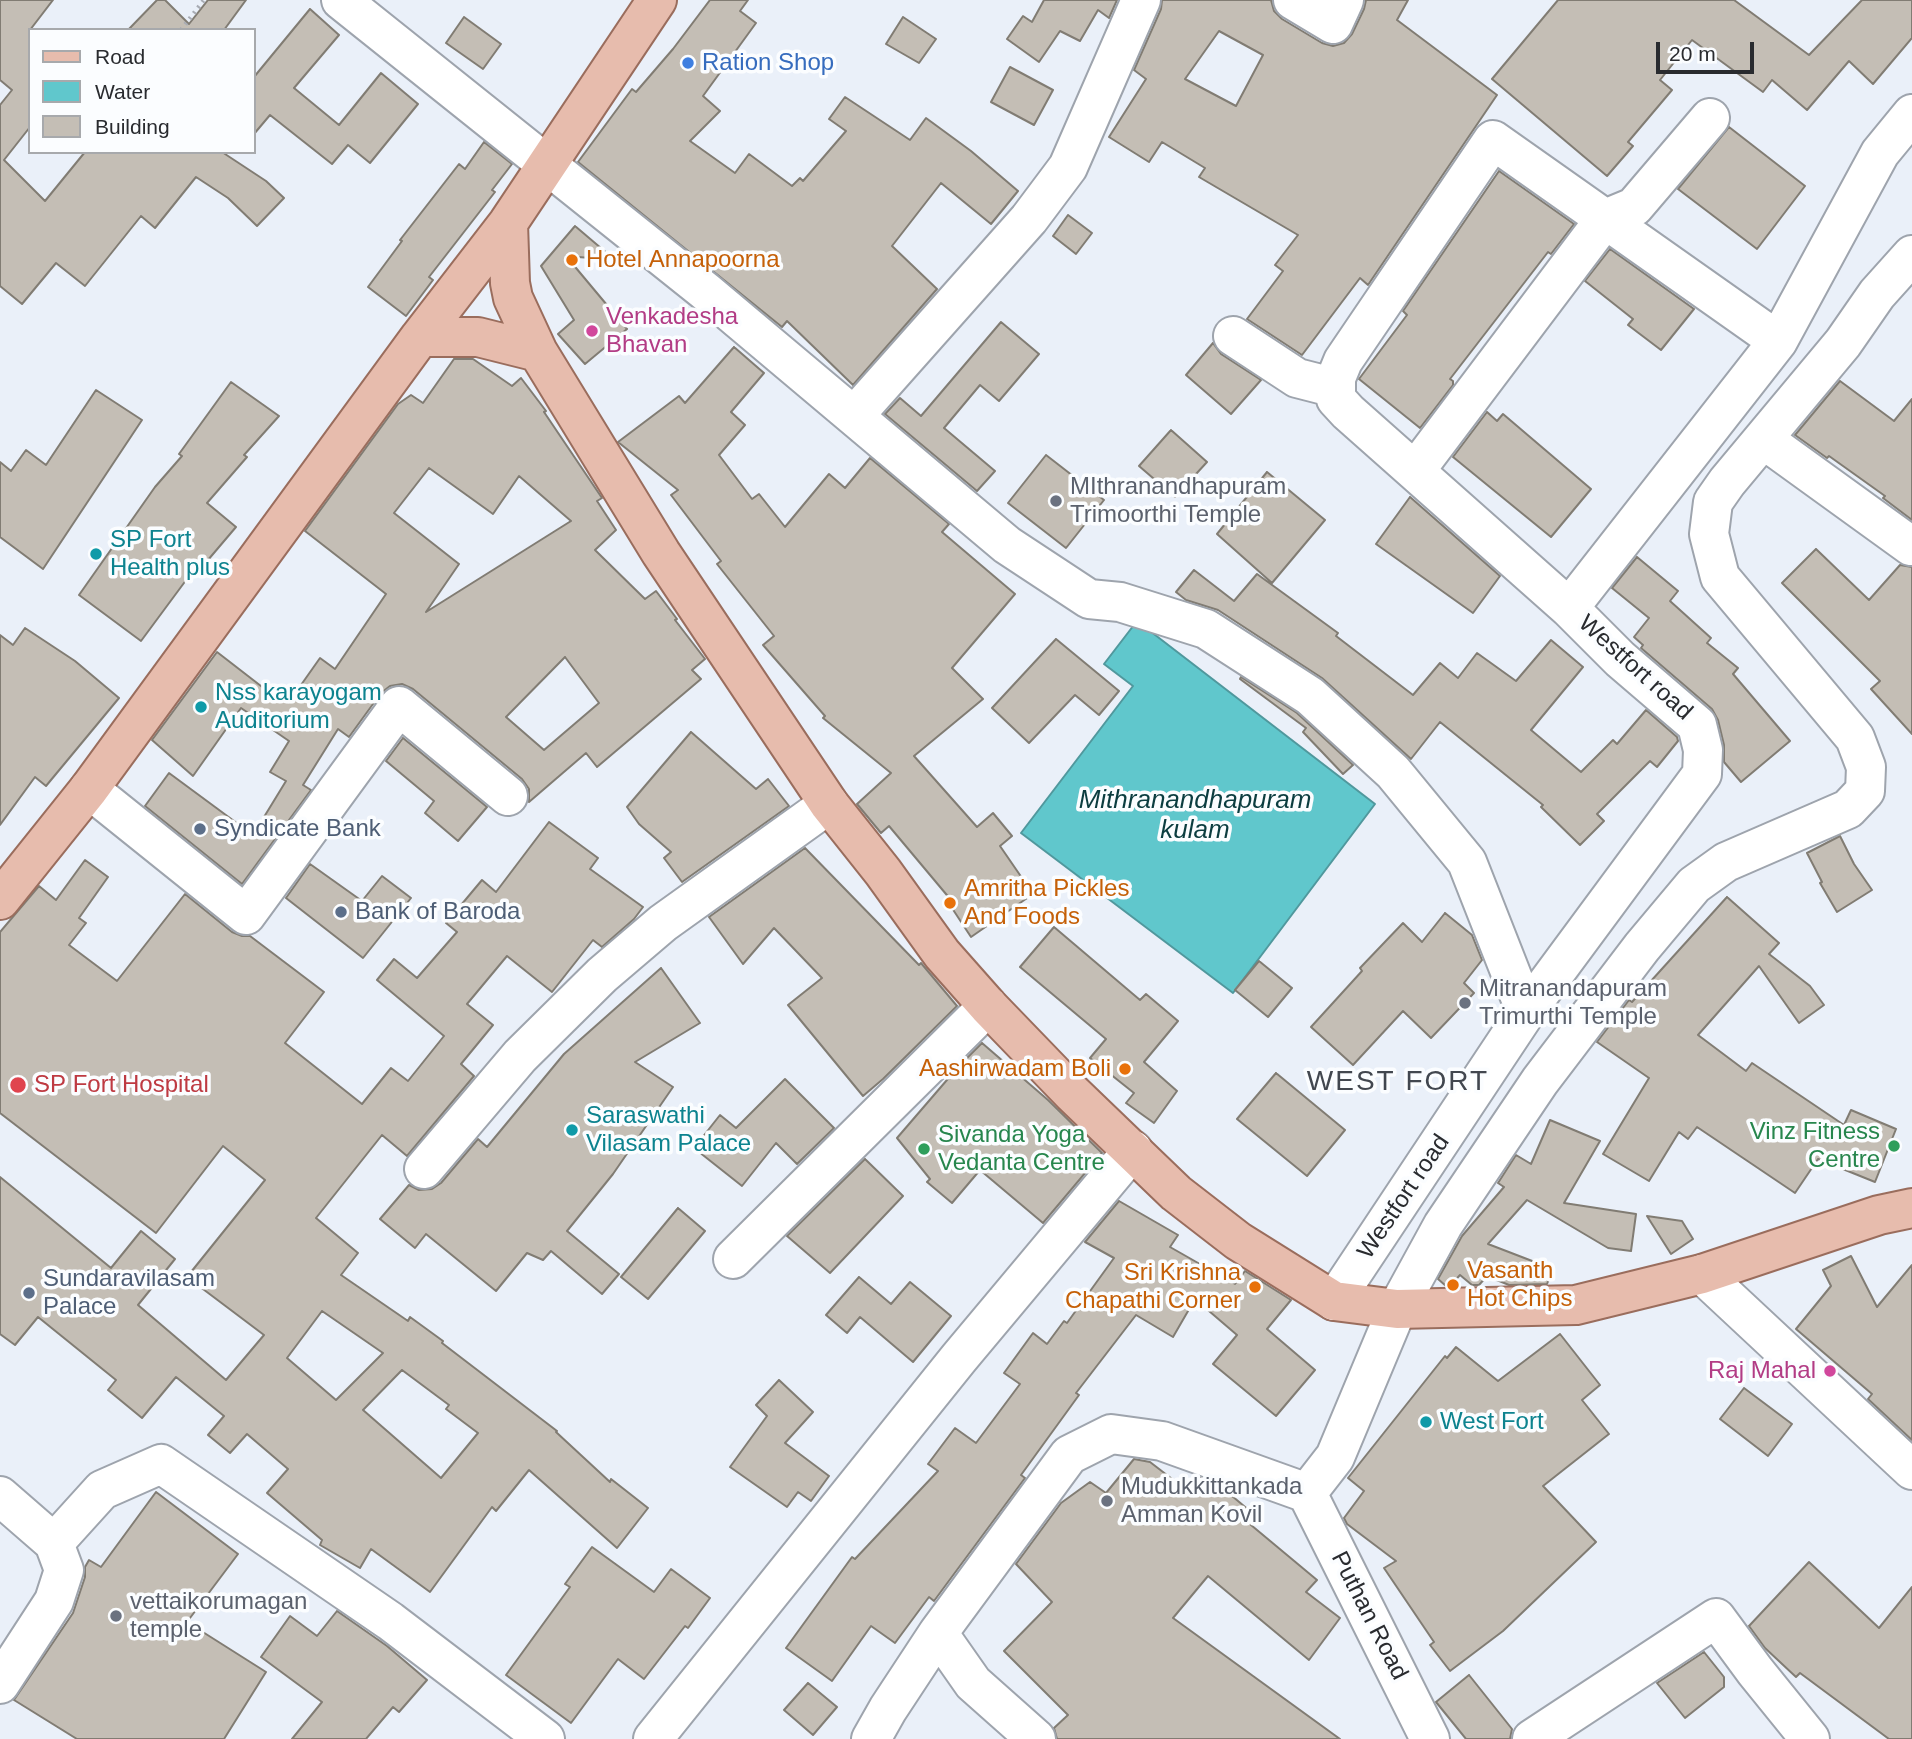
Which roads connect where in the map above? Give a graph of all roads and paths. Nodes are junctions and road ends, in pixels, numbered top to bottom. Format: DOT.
graph roads {
  1 [pos="204,0"];
  2 [pos="341,0"];
  3 [pos="657,0"];
  4 [pos="1141,0"];
  5 [pos="1293,0"];
  6 [pos="1344,0"];
  7 [pos="183,28"];
  8 [pos="1912,114"];
  9 [pos="1710,118"];
  10 [pos="548,164"];
  11 [pos="1605,219"];
  12 [pos="508,223"];
  13 [pos="1912,255"];
  14 [pos="1233,335"];
  15 [pos="420,337"];
  16 [pos="1778,341"];
  17 [pos="538,352"];
  18 [pos="1336,388"];
  19 [pos="854,416"];
  20 [pos="1763,439"];
  21 [pos="1415,471"];
  22 [pos="1911,546"];
  23 [pos="1569,608"];
  24 [pos="89,789"];
  25 [pos="508,796"];
  26 [pos="829,804"];
  27 [pos="6,879"];
  28 [pos="988,1006"];
  29 [pos="1526,1012"];
  30 [pos="1132,1150"];
  31 [pos="424,1170"];
  32 [pos="1912,1209"];
  33 [pos="733,1259"];
  34 [pos="1702,1274"];
  35 [pos="1334,1301"];
  36 [pos="1397,1309"];
  37 [pos="1912,1470"];
  38 [pos="1307,1493"];
  39 [pos="0,1496"];
  40 [pos="54,1543"];
  41 [pos="938,1633"];
  42 [pos="0,1684"];
  43 [pos="545,1739"];
  44 [pos="653,1739"];
  45 [pos="872,1739"];
  46 [pos="1036,1739"];
  47 [pos="1430,1739"];
  48 [pos="1532,1739"];
  49 [pos="1810,1739"];
  1 -- 7 [label="path"];
  2 -- 10 [label="street"];
  3 -- 10 [label="main road"];
  4 -- 19 [label="street"];
  5 -- 6 [label="street"];
  8 -- 16 [label="street, Westfort road"];
  9 -- 11 [label="street"];
  10 -- 12 [label="main road"];
  10 -- 19 [label="street"];
  11 -- 16 [label="street"];
  11 -- 18 [label="street"];
  11 -- 21 [label="street"];
  12 -- 15 [label="main road"];
  12 -- 17 [label="main road"];
  13 -- 20 [label="street"];
  14 -- 18 [label="street"];
  15 -- 17 [label="main road"];
  15 -- 24 [label="main road"];
  16 -- 23 [label="street, Westfort road"];
  17 -- 26 [label="main road"];
  18 -- 21 [label="street"];
  19 -- 29 [label="street"];
  20 -- 22 [label="street"];
  20 -- 36 [label="street"];
  21 -- 23 [label="street"];
  23 -- 29 [label="street, Westfort road"];
  24 -- 25 [label="street"];
  24 -- 27 [label="main road"];
  26 -- 28 [label="main road"];
  26 -- 31 [label="street"];
  28 -- 30 [label="main road"];
  28 -- 33 [label="street"];
  29 -- 35 [label="street, Westfort road"];
  30 -- 35 [label="main road"];
  30 -- 44 [label="street"];
  32 -- 34 [label="main road"];
  34 -- 36 [label="main road"];
  34 -- 37 [label="street"];
  35 -- 36 [label="main road"];
  36 -- 38 [label="street"];
  38 -- 41 [label="street"];
  38 -- 47 [label="street, Puthan Road"];
  39 -- 40 [label="street"];
  40 -- 42 [label="street"];
  40 -- 43 [label="street"];
  41 -- 45 [label="street"];
  41 -- 46 [label="street"];
  48 -- 49 [label="street"];
}
